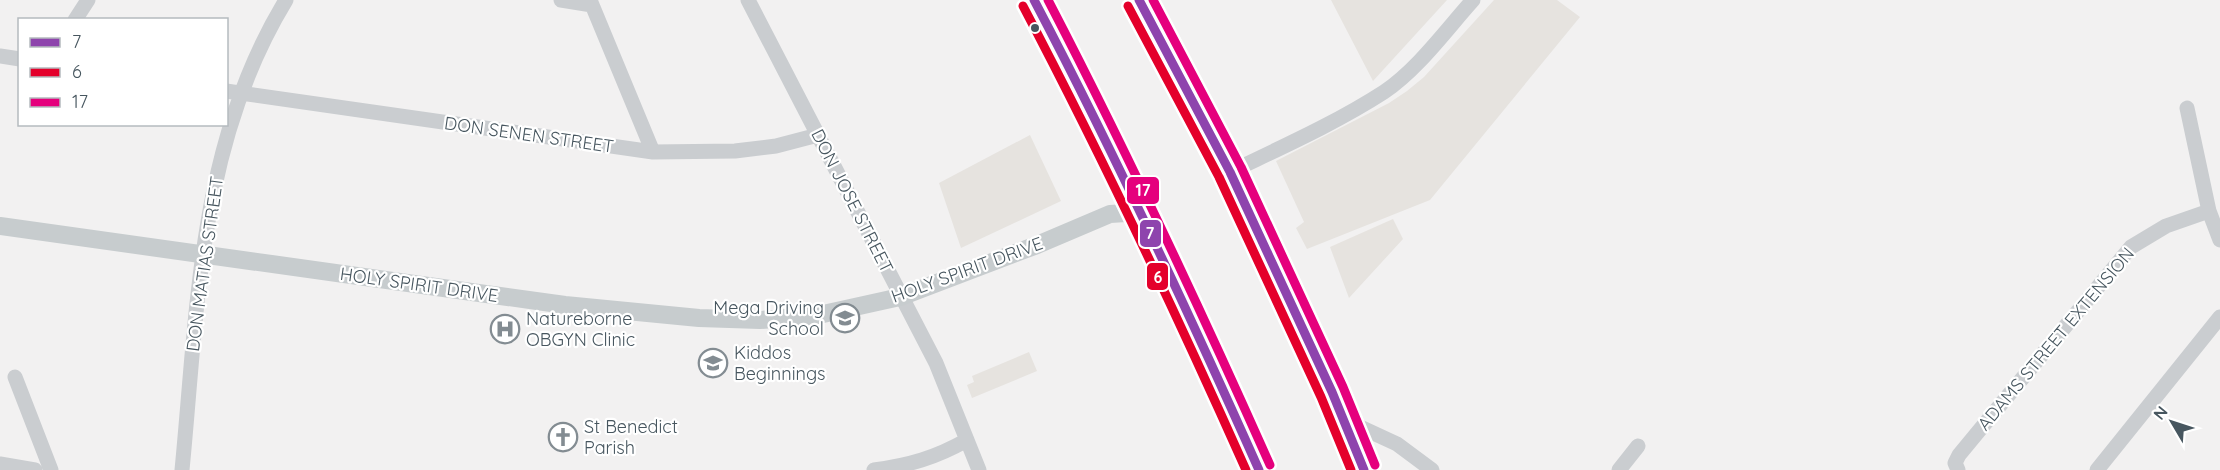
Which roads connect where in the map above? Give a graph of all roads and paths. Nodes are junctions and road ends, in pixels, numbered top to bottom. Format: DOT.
graph roads {
  1 [pos="88,0"];
  2 [pos="286,0"];
  3 [pos="561,0"];
  4 [pos="748,0"];
  5 [pos="1034,0"];
  6 [pos="1139,0"];
  7 [pos="1473,0"];
  8 [pos="591,2"];
  9 [pos="76,18"];
  10 [pos="0,56"];
  11 [pos="18,59"];
  12 [pos="233,92"];
  13 [pos="2187,108"];
  14 [pos="228,117"];
  15 [pos="226,126"];
  16 [pos="818,135"];
  17 [pos="653,152"];
  18 [pos="1230,172"];
  19 [pos="1127,184"];
  20 [pos="2209,212"];
  21 [pos="1110,214"];
  22 [pos="1144,220"];
  23 [pos="0,226"];
  24 [pos="2220,240"];
  25 [pos="204,255"];
  26 [pos="900,297"];
  27 [pos="2220,317"];
  28 [pos="15,377"];
  29 [pos="1343,419"];
  30 [pos="967,440"];
  31 [pos="1638,446"];
  32 [pos="0,464"];
  33 [pos="35,470"];
  34 [pos="51,470"];
  35 [pos="182,470"];
  36 [pos="874,470"];
  37 [pos="979,470"];
  38 [pos="1259,470"];
  39 [pos="1364,470"];
  40 [pos="1432,470"];
  41 [pos="1620,470"];
  42 [pos="1958,470"];
  43 [pos="2097,470"];
  1 -- 9 [label="street"];
  2 -- 12 [label="street, DON MATIAS STREET"];
  3 -- 8 [label="street"];
  4 -- 16 [label="street, DON JOSE STREET"];
  5 -- 19 [label="main road"];
  6 -- 18 [label="main road"];
  7 -- 18 [label="street"];
  8 -- 17 [label="street"];
  10 -- 11 [label="street"];
  12 -- 14 [label="street, DON MATIAS STREET"];
  12 -- 17 [label="street, DON SENEN STREET"];
  13 -- 20 [label="street"];
  15 -- 25 [label="street, DON MATIAS STREET"];
  16 -- 17 [label="street, DON SENEN STREET"];
  16 -- 26 [label="street, DON JOSE STREET"];
  18 -- 29 [label="main road"];
  19 -- 21 [label="main road"];
  19 -- 22 [label="main road"];
  20 -- 24 [label="street"];
  20 -- 42 [label="street, ADAMS STREET EXTENSION"];
  21 -- 22 [label="main road"];
  21 -- 26 [label="main road, HOLY SPIRIT DRIVE"];
  22 -- 38 [label="main road"];
  23 -- 25 [label="main road, HOLY SPIRIT DRIVE"];
  25 -- 26 [label="main road, HOLY SPIRIT DRIVE"];
  25 -- 35 [label="street, DON MATIAS STREET"];
  26 -- 30 [label="street, DON JOSE STREET"];
  27 -- 43 [label="street"];
  28 -- 34 [label="street"];
  29 -- 39 [label="main road"];
  29 -- 40 [label="street"];
  30 -- 36 [label="street"];
  30 -- 37 [label="street, DON JOSE STREET"];
  31 -- 41 [label="street"];
  32 -- 33 [label="street"];
}
